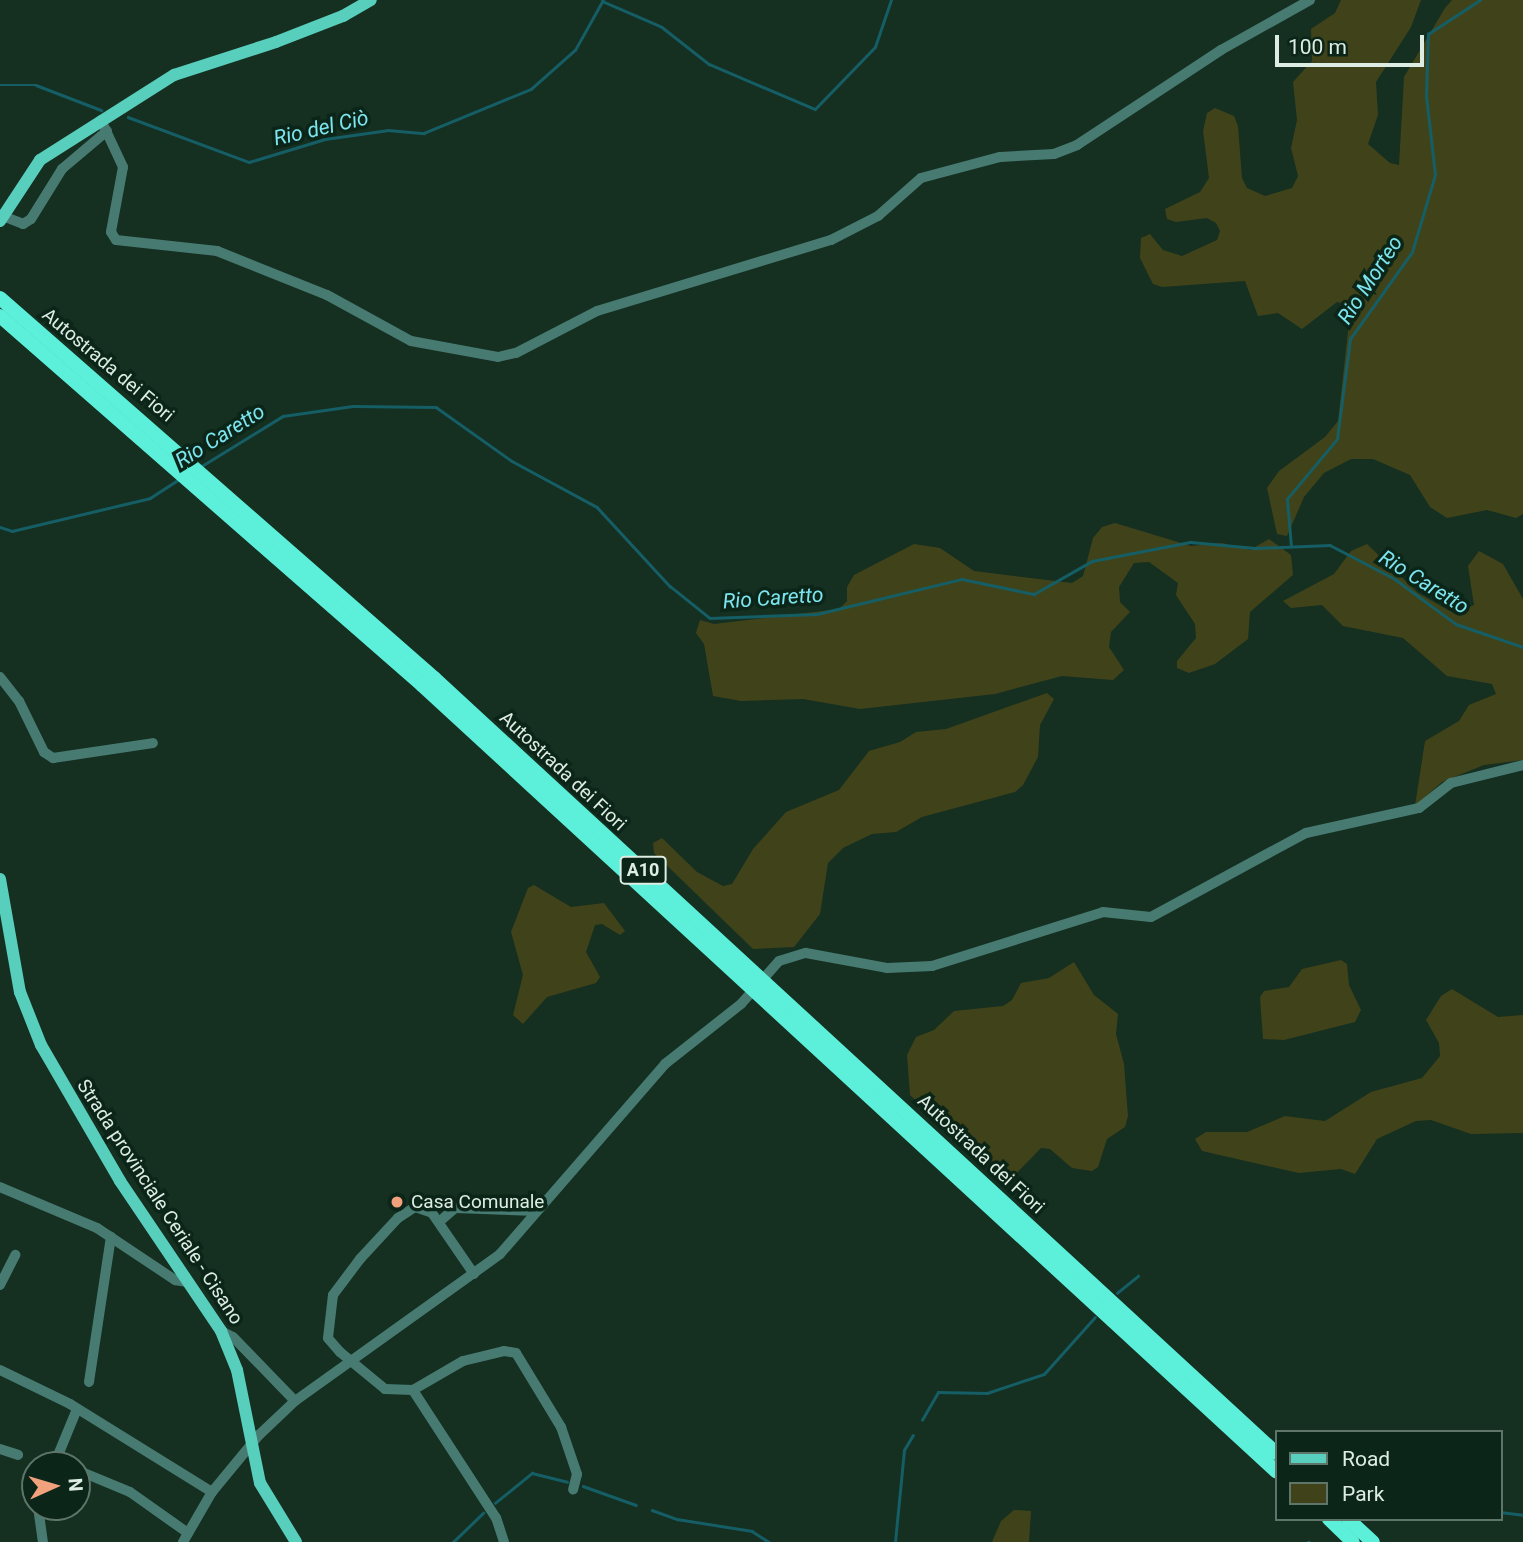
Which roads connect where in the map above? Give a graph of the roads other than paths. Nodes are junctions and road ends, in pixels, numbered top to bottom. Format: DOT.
graph roads {
  1 [pos="371,0"];
  2 [pos="1310,0"];
  3 [pos="104,125"];
  4 [pos="0,215"];
  5 [pos="0,221"];
  6 [pos="0,298"];
  7 [pos="0,316"];
  8 [pos="0,677"];
  9 [pos="153,743"];
  10 [pos="1523,765"];
  11 [pos="0,879"];
  12 [pos="0,1187"];
  13 [pos="537,1211"];
  14 [pos="439,1222"];
  15 [pos="111,1237"];
  16 [pos="15,1255"];
  17 [pos="474,1275"];
  18 [pos="186,1282"];
  19 [pos="0,1284"];
  20 [pos="222,1331"];
  21 [pos="350,1362"];
  22 [pos="0,1370"];
  23 [pos="89,1382"];
  24 [pos="413,1390"];
  25 [pos="295,1401"];
  26 [pos="77,1409"];
  27 [pos="250,1445"];
  28 [pos="0,1449"];
  29 [pos="62,1451"];
  30 [pos="1274,1451"];
  31 [pos="18,1455"];
  32 [pos="1274,1469"];
  33 [pos="91,1476"];
  34 [pos="573,1490"];
  35 [pos="212,1492"];
  36 [pos="40,1521"];
  37 [pos="1331,1521"];
  38 [pos="1350,1521"];
  39 [pos="185,1537"];
  40 [pos="43,1542"];
  41 [pos="296,1542"];
  42 [pos="504,1542"];
  43 [pos="1353,1542"];
  44 [pos="1373,1542"];
  1 -- 3 [label="main road"];
  2 -- 3 [label="street"];
  3 -- 4 [label="street"];
  3 -- 5 [label="main road"];
  6 -- 30 [label="highway, Autostrada dei Fiori / A10"];
  7 -- 32 [label="highway, Autostrada dei Fiori / A10"];
  8 -- 9 [label="street"];
  10 -- 13 [label="street"];
  11 -- 18 [label="main road, Strada provinciale Ceriale - Cisano"];
  12 -- 15 [label="street"];
  13 -- 14 [label="street"];
  13 -- 17 [label="street"];
  14 -- 17 [label="street"];
  14 -- 21 [label="street"];
  15 -- 18 [label="street"];
  15 -- 23 [label="street"];
  16 -- 19 [label="street"];
  17 -- 21 [label="street"];
  18 -- 20 [label="main road, Strada provinciale Ceriale - Cisano"];
  20 -- 25 [label="street"];
  20 -- 27 [label="main road, Strada provinciale Ceriale - Cisano"];
  21 -- 24 [label="street"];
  21 -- 25 [label="street"];
  22 -- 26 [label="street"];
  24 -- 34 [label="street"];
  24 -- 42 [label="street"];
  25 -- 27 [label="street"];
  26 -- 29 [label="street"];
  26 -- 35 [label="street"];
  27 -- 35 [label="street"];
  27 -- 41 [label="main road, Strada provinciale Ceriale - Cisano"];
  28 -- 31 [label="street"];
  33 -- 39 [label="street"];
  35 -- 39 [label="street"];
  36 -- 40 [label="street"];
  37 -- 43 [label="highway"];
  38 -- 44 [label="highway"];
}
